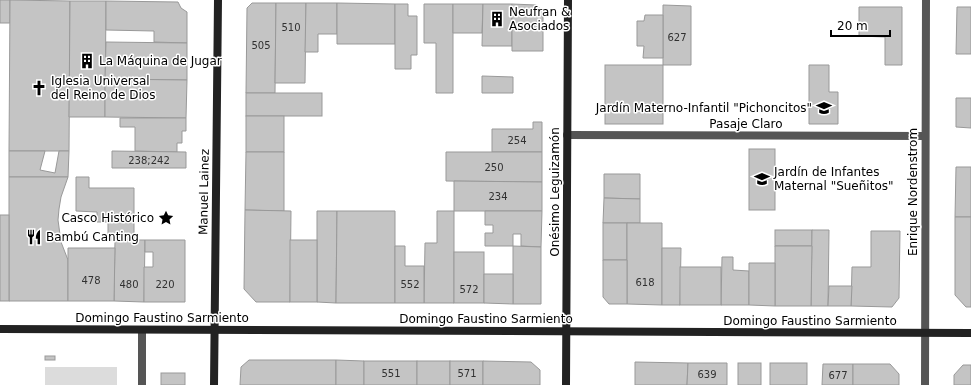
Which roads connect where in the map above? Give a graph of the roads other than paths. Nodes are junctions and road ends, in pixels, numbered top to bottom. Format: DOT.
graph roads {
  1 [pos="218,0"];
  2 [pos="568,0"];
  3 [pos="926,0"];
  4 [pos="567,135"];
  5 [pos="925,136"];
  6 [pos="0,329"];
  7 [pos="142,330"];
  8 [pos="214,330"];
  9 [pos="566,332"];
  10 [pos="925,333"];
  11 [pos="971,333"];
  12 [pos="142,385"];
  13 [pos="214,385"];
  14 [pos="566,385"];
  15 [pos="925,385"];
  1 -- 8 [label="main road, Manuel Lainez"];
  2 -- 4 [label="main road, Onésimo Leguizamón"];
  3 -- 5 [label="street, Enrique Nordenstrom"];
  4 -- 5 [label="street, Pasaje Claro"];
  4 -- 9 [label="main road, Onésimo Leguizamón"];
  5 -- 10 [label="street, Enrique Nordenstrom"];
  6 -- 7 [label="main road, Domingo Faustino Sarmiento"];
  7 -- 8 [label="main road, Domingo Faustino Sarmiento"];
  7 -- 12 [label="street"];
  8 -- 9 [label="main road, Domingo Faustino Sarmiento"];
  8 -- 13 [label="main road, Manuel Lainez"];
  9 -- 10 [label="main road, Domingo Faustino Sarmiento"];
  9 -- 14 [label="main road, Onésimo Leguizamón"];
  10 -- 11 [label="main road, Domingo Faustino Sarmiento"];
  10 -- 15 [label="street, Enrique Nordenstrom"];
}
